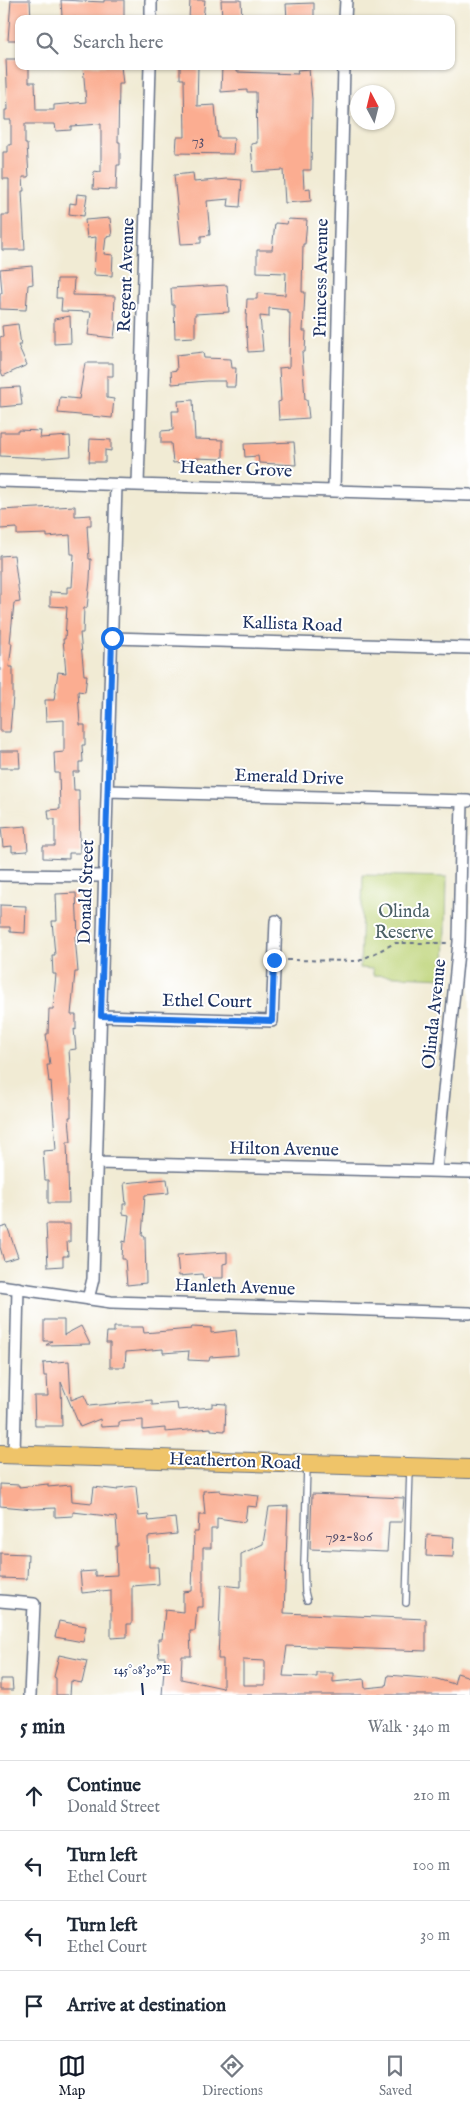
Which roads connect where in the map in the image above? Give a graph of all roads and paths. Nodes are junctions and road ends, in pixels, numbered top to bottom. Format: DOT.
graph roads {
  1 [pos="151,0"];
  2 [pos="346,0"];
  3 [pos="151,15"];
  4 [pos="346,15"];
  5 [pos="150,70"];
  6 [pos="344,70"];
  7 [pos="0,481"];
  8 [pos="116,485"];
  9 [pos="138,485"];
  10 [pos="334,491"];
  11 [pos="470,495"];
  12 [pos="112,638"];
  13 [pos="470,648"];
  14 [pos="108,791"];
  15 [pos="466,801"];
  16 [pos="0,875"];
  17 [pos="104,876"];
  18 [pos="276,921"];
  19 [pos="459,942"];
  20 [pos="274,960"];
  21 [pos="101,1016"];
  22 [pos="96,1163"];
  23 [pos="436,1171"];
  24 [pos="470,1172"];
  25 [pos="0,1286"];
  26 [pos="18,1288"];
  27 [pos="88,1299"];
  28 [pos="470,1313"];
  29 [pos="7,1454"];
  30 [pos="307,1464"];
  31 [pos="410,1468"];
  32 [pos="470,1469"];
  33 [pos="307,1600"];
  34 [pos="0,1602"];
  35 [pos="406,1603"];
  36 [pos="30,1695"];
  1 -- 3 [label="street"];
  2 -- 4 [label="street"];
  5 -- 9 [label="street, Regent Avenue"];
  6 -- 10 [label="street, Princess Avenue"];
  7 -- 8 [label="street, Heather Grove"];
  8 -- 9 [label="street, Heather Grove"];
  8 -- 12 [label="street, Donald Street"];
  9 -- 10 [label="street, Heather Grove"];
  10 -- 11 [label="street, Heather Grove"];
  12 -- 13 [label="street, Kallista Road"];
  12 -- 14 [label="street, Donald Street"];
  14 -- 15 [label="street, Emerald Drive"];
  14 -- 17 [label="street, Donald Street"];
  15 -- 19 [label="street, Olinda Avenue"];
  16 -- 17 [label="street"];
  17 -- 21 [label="street, Donald Street"];
  18 -- 20 [label="street, Ethel Court"];
  19 -- 20 [label="path"];
  19 -- 23 [label="street, Olinda Avenue"];
  20 -- 21 [label="street, Ethel Court"];
  21 -- 22 [label="street, Donald Street"];
  22 -- 23 [label="street, Hilton Avenue"];
  22 -- 27 [label="street, Donald Street"];
  23 -- 24 [label="street, Hilton Avenue"];
  25 -- 26 [label="street, Hanleth Avenue"];
  26 -- 27 [label="street, Hanleth Avenue"];
  26 -- 29 [label="street"];
  27 -- 28 [label="street, Hanleth Avenue"];
  29 -- 30 [label="main road, Heatherton Road"];
  30 -- 31 [label="main road, Heatherton Road"];
  30 -- 33 [label="lane"];
  31 -- 32 [label="main road, Heatherton Road"];
  31 -- 35 [label="lane"];
  34 -- 36 [label="street"];
}
